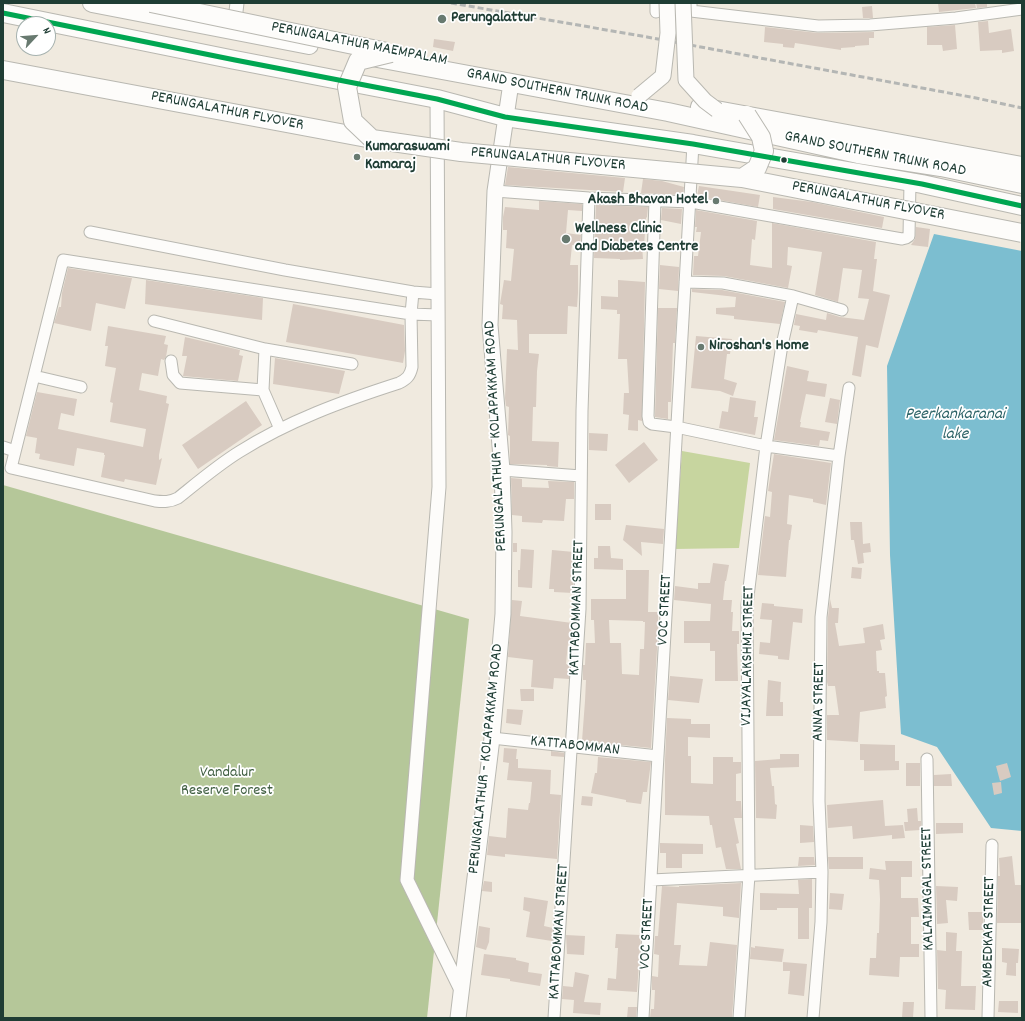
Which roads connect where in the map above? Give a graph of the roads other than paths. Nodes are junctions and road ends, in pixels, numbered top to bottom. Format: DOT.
graph roads {
  1 [pos="92,3"];
  2 [pos="151,3"];
  3 [pos="237,3"];
  4 [pos="683,3"];
  5 [pos="691,3"];
  6 [pos="660,6"];
  7 [pos="1022,9"];
  8 [pos="3,13"];
  9 [pos="234,30"];
  10 [pos="391,53"];
  11 [pos="3,70"];
  12 [pos="511,83"];
  13 [pos="639,96"];
  14 [pos="437,99"];
  15 [pos="717,110"];
  16 [pos="746,115"];
  17 [pos="505,117"];
  18 [pos="372,139"];
  19 [pos="693,144"];
  20 [pos="1022,166"];
  21 [pos="742,178"];
  22 [pos="910,182"];
  23 [pos="1022,184"];
  24 [pos="495,191"];
  25 [pos="589,198"];
  26 [pos="655,200"];
  27 [pos="690,202"];
  28 [pos="1022,206"];
  29 [pos="90,232"];
  30 [pos="1022,232"];
  31 [pos="685,282"];
  32 [pos="413,292"];
  33 [pos="438,294"];
  34 [pos="793,296"];
  35 [pos="842,310"];
  36 [pos="411,314"];
  37 [pos="438,315"];
  38 [pos="154,321"];
  39 [pos="265,348"];
  40 [pos="171,362"];
  41 [pos="352,364"];
  42 [pos="34,376"];
  43 [pos="82,387"];
  44 [pos="849,388"];
  45 [pos="263,390"];
  46 [pos="676,427"];
  47 [pos="280,429"];
  48 [pos="766,446"];
  49 [pos="3,447"];
  50 [pos="16,451"];
  51 [pos="839,456"];
  52 [pos="502,470"];
  53 [pos="581,476"];
  54 [pos="492,738"];
  55 [pos="572,747"];
  56 [pos="658,756"];
  57 [pos="927,760"];
  58 [pos="992,845"];
  59 [pos="822,872"];
  60 [pos="749,875"];
  61 [pos="651,880"];
  62 [pos="461,990"];
  63 [pos="458,1018"];
  64 [pos="554,1018"];
  65 [pos="643,1018"];
  66 [pos="739,1018"];
  67 [pos="813,1018"];
  68 [pos="931,1018"];
  69 [pos="988,1018"];
  1 -- 9 [label="highway, GRAND SOUTHERN TRUNK ROAD"];
  2 -- 10 [label="highway, PERUNGALATHUR MAEMPALAM, bridge"];
  3 -- 9 [label="street"];
  4 -- 15 [label="main road, PERUNGALATHUR MAEMPALAM, bridge"];
  5 -- 7 [label="street"];
  6 -- 13 [label="main road, bridge"];
  8 -- 14 [label="highway, GRAND SOUTHERN TRUNK ROAD"];
  9 -- 12 [label="highway, GRAND SOUTHERN TRUNK ROAD"];
  10 -- 13 [label="highway, PERUNGALATHUR MAEMPALAM"];
  10 -- 18 [label="highway, bridge"];
  11 -- 18 [label="highway, PERUNGALATHUR FLYOVER"];
  12 -- 17 [label="main road, PERUNGALATHUR - KOLAPAKKAM ROAD"];
  12 -- 23 [label="highway, GRAND SOUTHERN TRUNK ROAD"];
  13 -- 15 [label="highway, PERUNGALATHUR MAEMPALAM, bridge"];
  14 -- 17 [label="highway, GRAND SOUTHERN TRUNK ROAD"];
  14 -- 33 [label="street"];
  15 -- 16 [label="highway, PERUNGALATHUR MAEMPALAM"];
  16 -- 20 [label="highway, PERUNGALATHUR MAEMPALAM"];
  16 -- 21 [label="highway, bridge"];
  17 -- 19 [label="highway, GRAND SOUTHERN TRUNK ROAD"];
  17 -- 24 [label="main road, PERUNGALATHUR - KOLAPAKKAM ROAD"];
  18 -- 21 [label="highway, PERUNGALATHUR FLYOVER, bridge"];
  19 -- 22 [label="highway, GRAND SOUTHERN TRUNK ROAD"];
  19 -- 27 [label="street, VOC STREET"];
  21 -- 30 [label="highway, PERUNGALATHUR FLYOVER, bridge"];
  22 -- 27 [label="street"];
  22 -- 28 [label="highway, GRAND SOUTHERN TRUNK ROAD"];
  24 -- 25 [label="street"];
  24 -- 52 [label="main road, PERUNGALATHUR - KOLAPAKKAM ROAD"];
  25 -- 26 [label="street"];
  25 -- 53 [label="street, KATTABOMMAN STREET"];
  26 -- 27 [label="street"];
  26 -- 46 [label="street"];
  27 -- 31 [label="street, VOC STREET"];
  29 -- 32 [label="street"];
  31 -- 34 [label="street"];
  31 -- 46 [label="street, VOC STREET"];
  32 -- 33 [label="street"];
  32 -- 36 [label="street"];
  33 -- 37 [label="street"];
  34 -- 35 [label="street"];
  34 -- 48 [label="street, VIJAYALAKSHMI STREET"];
  36 -- 37 [label="street"];
  36 -- 42 [label="street"];
  36 -- 47 [label="street"];
  37 -- 62 [label="street"];
  38 -- 39 [label="street"];
  39 -- 41 [label="street"];
  39 -- 45 [label="street"];
  40 -- 45 [label="street"];
  42 -- 43 [label="street"];
  42 -- 50 [label="street"];
  44 -- 51 [label="street, ANNA STREET"];
  45 -- 47 [label="street"];
  46 -- 48 [label="street"];
  46 -- 56 [label="street, VOC STREET"];
  47 -- 50 [label="street"];
  48 -- 51 [label="street"];
  48 -- 60 [label="street, VIJAYALAKSHMI STREET"];
  49 -- 50 [label="street"];
  51 -- 59 [label="street, ANNA STREET"];
  52 -- 53 [label="street"];
  52 -- 54 [label="main road, PERUNGALATHUR - KOLAPAKKAM ROAD"];
  53 -- 55 [label="street, KATTABOMMAN STREET"];
  54 -- 55 [label="street, KATTABOMMAN"];
  54 -- 62 [label="main road, PERUNGALATHUR - KOLAPAKKAM ROAD"];
  55 -- 56 [label="street, KATTABOMMAN"];
  55 -- 64 [label="street, KATTABOMMAN STREET"];
  56 -- 61 [label="street, VOC STREET"];
  57 -- 68 [label="street, KALAIMAGAL STREET"];
  58 -- 69 [label="street, AMBEDKAR STREET"];
  59 -- 60 [label="street"];
  59 -- 67 [label="street, ANNA STREET"];
  60 -- 61 [label="street"];
  60 -- 66 [label="street, VIJAYALAKSHMI STREET"];
  61 -- 65 [label="street, VOC STREET"];
  62 -- 63 [label="main road, PERUNGALATHUR - KOLAPAKKAM ROAD"];
}
